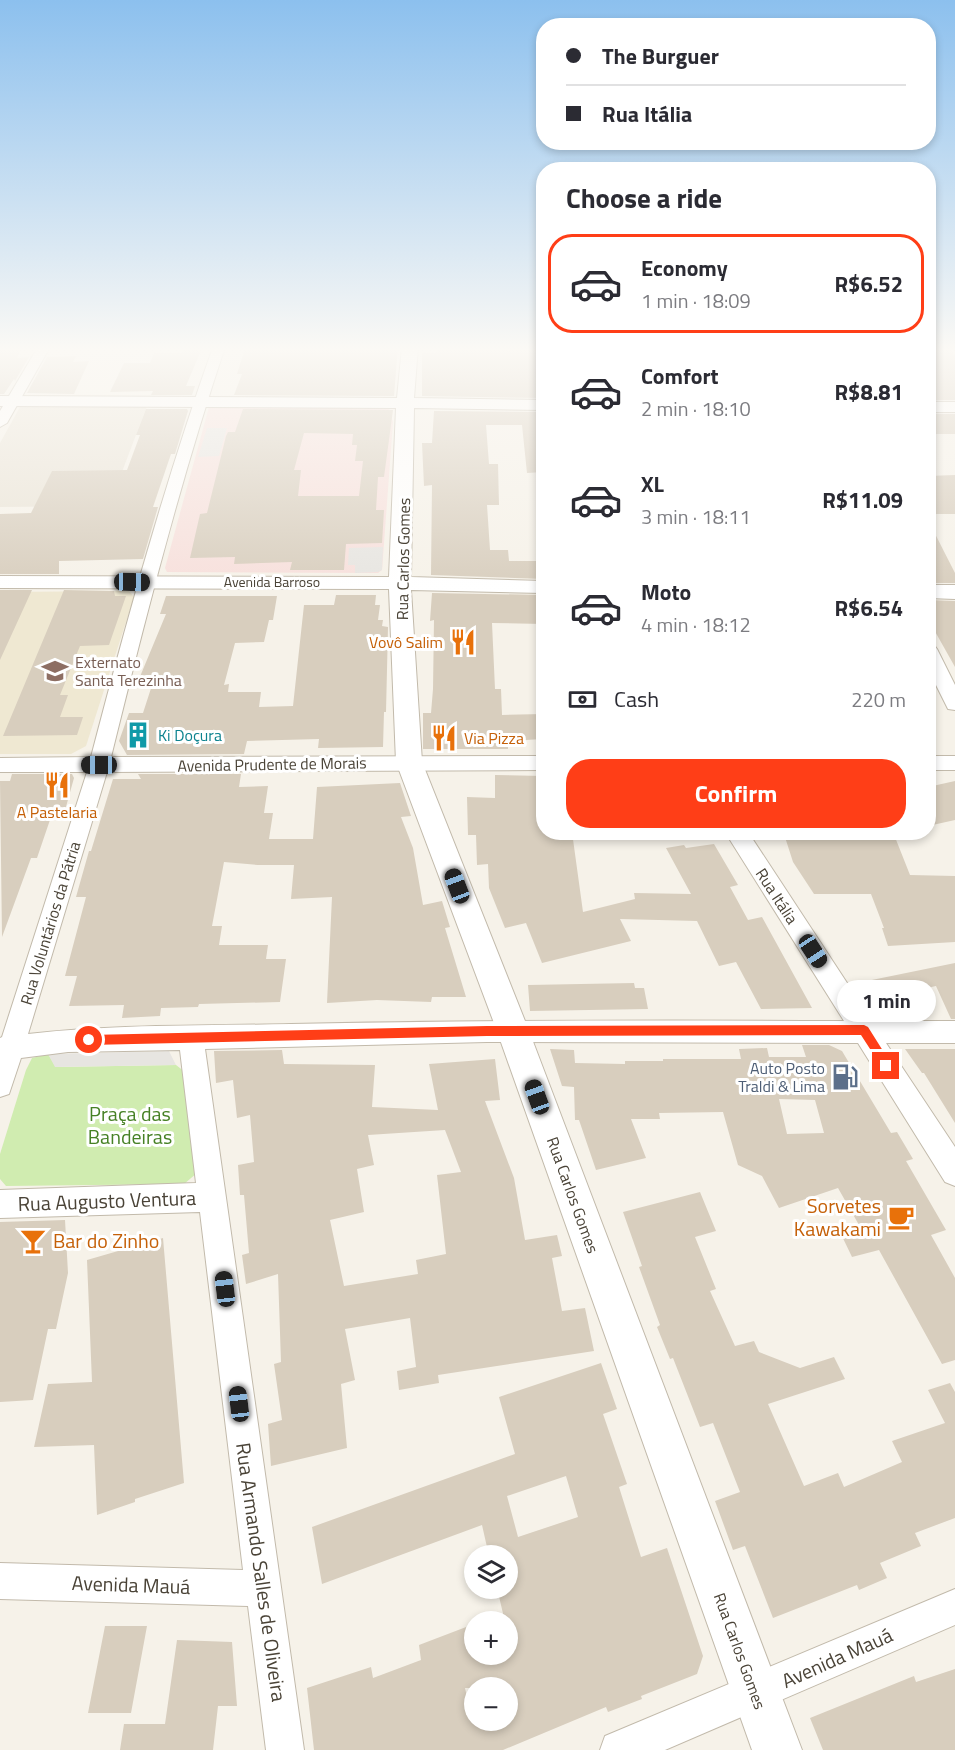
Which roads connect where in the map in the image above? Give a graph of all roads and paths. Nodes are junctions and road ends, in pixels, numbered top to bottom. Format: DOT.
graph roads {
  1 [pos="192,429"];
  2 [pos="404,429"];
  3 [pos="0,582"];
  4 [pos="147,582"];
  5 [pos="400,583"];
  6 [pos="536,587"];
  7 [pos="936,591"];
  8 [pos="955,592"];
  9 [pos="936,665"];
  10 [pos="955,704"];
  11 [pos="409,762"];
  12 [pos="536,763"];
  13 [pos="936,763"];
  14 [pos="955,763"];
  15 [pos="0,765"];
  16 [pos="99,765"];
  17 [pos="741,840"];
  18 [pos="864,1030"];
  19 [pos="513,1031"];
  20 [pos="955,1032"];
  21 [pos="191,1037"];
  22 [pos="6,1049"];
  23 [pos="0,1085"];
  24 [pos="955,1172"];
  25 [pos="213,1197"];
  26 [pos="0,1204"];
  27 [pos="0,1581"];
  28 [pos="262,1588"];
  29 [pos="955,1607"];
  30 [pos="756,1694"];
  31 [pos="285,1750"];
  32 [pos="619,1750"];
  33 [pos="777,1750"];
  1 -- 4 [label="street, Rua Voluntários da Pátria"];
  2 -- 5 [label="street, Rua Carlos Gomes"];
  3 -- 4 [label="street, Avenida Barroso"];
  4 -- 5 [label="street, Avenida Barroso"];
  4 -- 16 [label="street, Rua Voluntários da Pátria"];
  5 -- 6 [label="street, Avenida Barroso"];
  5 -- 11 [label="street, Rua Carlos Gomes"];
  7 -- 8 [label="street"];
  9 -- 10 [label="street"];
  11 -- 12 [label="street, Avenida Prudente de Morais"];
  11 -- 16 [label="street, Avenida Prudente de Morais"];
  11 -- 19 [label="street, Rua Carlos Gomes"];
  13 -- 14 [label="street"];
  15 -- 16 [label="street, Avenida Prudente de Morais"];
  16 -- 22 [label="street, Rua Voluntários da Pátria"];
  17 -- 18 [label="street, Rua Itália"];
  18 -- 19 [label="street"];
  18 -- 20 [label="street"];
  18 -- 24 [label="street, Rua Itália"];
  19 -- 21 [label="street"];
  19 -- 30 [label="street, Rua Carlos Gomes"];
  21 -- 22 [label="street"];
  21 -- 25 [label="street, Rua Armando Salles de Oliveira"];
  22 -- 23 [label="street, Rua Voluntários da Pátria"];
  25 -- 26 [label="street, Rua Augusto Ventura"];
  25 -- 28 [label="street, Rua Armando Salles de Oliveira"];
  27 -- 28 [label="street, Avenida Mauá"];
  28 -- 31 [label="street, Rua Armando Salles de Oliveira"];
  29 -- 30 [label="street, Avenida Mauá"];
  30 -- 32 [label="street, Avenida Mauá"];
  30 -- 33 [label="street, Rua Carlos Gomes"];
}
